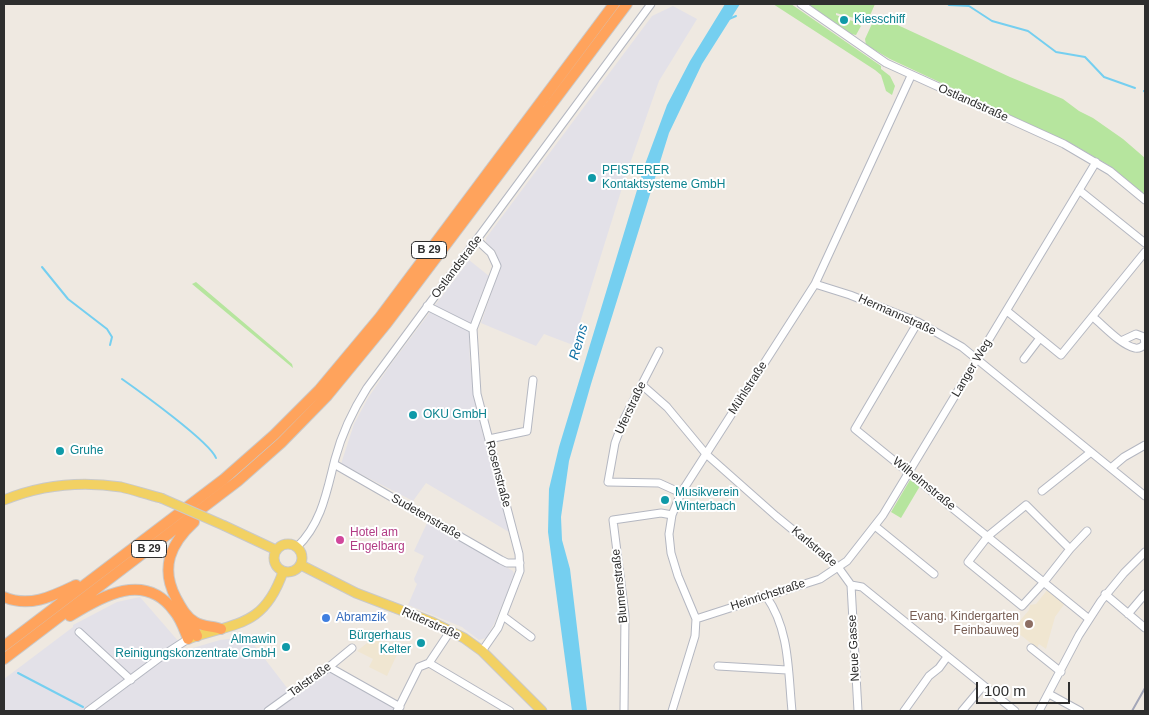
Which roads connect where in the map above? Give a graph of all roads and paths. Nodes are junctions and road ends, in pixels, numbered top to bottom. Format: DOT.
graph roads {
  1 [pos="614,4"];
  2 [pos="627,4"];
  3 [pos="651,4"];
  4 [pos="801,4"];
  5 [pos="911,76"];
  6 [pos="1096,162"];
  7 [pos="1079,190"];
  8 [pos="1145,200"];
  9 [pos="477,240"];
  10 [pos="1145,243"];
  11 [pos="1145,252"];
  12 [pos="815,284"];
  13 [pos="428,306"];
  14 [pos="1007,311"];
  15 [pos="1093,318"];
  16 [pos="918,322"];
  17 [pos="473,329"];
  18 [pos="1040,338"];
  19 [pos="1121,341"];
  20 [pos="659,351"];
  21 [pos="1024,359"];
  22 [pos="977,360"];
  23 [pos="533,380"];
  24 [pos="642,385"];
  25 [pos="489,439"];
  26 [pos="1145,445"];
  27 [pos="1091,452"];
  28 [pos="706,454"];
  29 [pos="334,464"];
  30 [pos="1111,468"];
  31 [pos="909,472"];
  32 [pos="238,481"];
  33 [pos="1042,491"];
  34 [pos="681,493"];
  35 [pos="1145,496"];
  36 [pos="4,500"];
  37 [pos="672,515"];
  38 [pos="875,526"];
  39 [pos="1087,531"];
  40 [pos="988,536"];
  41 [pos="297,547"];
  42 [pos="1070,549"];
  43 [pos="276,550"];
  44 [pos="1145,552"];
  45 [pos="520,563"];
  46 [pos="301,565"];
  47 [pos="838,567"];
  48 [pos="284,572"];
  49 [pos="934,574"];
  50 [pos="1044,582"];
  51 [pos="87,583"];
  52 [pos="851,584"];
  53 [pos="1105,594"];
  54 [pos="1145,594"];
  55 [pos="766,596"];
  56 [pos="4,598"];
  57 [pos="1128,614"];
  58 [pos="60,616"];
  59 [pos="502,616"];
  60 [pos="188,617"];
  61 [pos="696,619"];
  62 [pos="1089,619"];
  63 [pos="1145,628"];
  64 [pos="221,630"];
  65 [pos="451,630"];
  66 [pos="79,632"];
  67 [pos="192,637"];
  68 [pos="531,637"];
  69 [pos="4,646"];
  70 [pos="352,648"];
  71 [pos="1031,648"];
  72 [pos="482,651"];
  73 [pos="947,657"];
  74 [pos="4,659"];
  75 [pos="429,663"];
  76 [pos="718,666"];
  77 [pos="329,667"];
  78 [pos="787,670"];
  79 [pos="1061,672"];
  80 [pos="131,680"];
  81 [pos="983,686"];
  82 [pos="1049,694"];
  83 [pos="398,709"];
  84 [pos="88,711"];
  85 [pos="268,711"];
  86 [pos="510,711"];
  87 [pos="542,711"];
  88 [pos="624,711"];
  89 [pos="672,711"];
  90 [pos="792,711"];
  91 [pos="858,711"];
  92 [pos="904,711"];
  93 [pos="962,711"];
  94 [pos="1015,711"];
  95 [pos="1039,711"];
  96 [pos="1080,711"];
  1 -- 51 [label="highway, B 29"];
  2 -- 32 [label="highway, B 29"];
  3 -- 9 [label="street, Ostlandstraße"];
  4 -- 5 [label="street, Ostlandstraße"];
  5 -- 6 [label="street, Ostlandstraße"];
  5 -- 12 [label="street, Mühlstraße"];
  6 -- 7 [label="street, Langer Weg"];
  6 -- 8 [label="street, Ostlandstraße"];
  7 -- 10 [label="street"];
  7 -- 14 [label="street, Langer Weg"];
  9 -- 13 [label="street, Ostlandstraße"];
  9 -- 17 [label="street, Rosenstraße"];
  11 -- 15 [label="street"];
  12 -- 16 [label="street, Hermannstraße"];
  12 -- 28 [label="street, Mühlstraße"];
  13 -- 17 [label="street"];
  13 -- 29 [label="street, Ostlandstraße"];
  14 -- 18 [label="street"];
  14 -- 22 [label="street, Langer Weg"];
  15 -- 18 [label="street"];
  15 -- 19 [label="street"];
  16 -- 22 [label="street, Hermannstraße"];
  16 -- 31 [label="street, Wilhelmstraße"];
  17 -- 25 [label="street, Rosenstraße"];
  18 -- 21 [label="street"];
  20 -- 24 [label="street, Uferstraße"];
  22 -- 27 [label="street, Hermannstraße"];
  22 -- 31 [label="street, Langer Weg"];
  23 -- 25 [label="street"];
  24 -- 28 [label="street, Karlstraße"];
  24 -- 34 [label="street, Uferstraße"];
  25 -- 45 [label="street, Rosenstraße"];
  26 -- 30 [label="street"];
  27 -- 30 [label="street, Hermannstraße"];
  27 -- 33 [label="street"];
  28 -- 34 [label="street, Mühlstraße"];
  28 -- 47 [label="street, Karlstraße"];
  29 -- 41 [label="street, Ostlandstraße"];
  29 -- 45 [label="street, Sudetenstraße"];
  30 -- 35 [label="street, Hermannstraße"];
  31 -- 38 [label="street, Langer Weg"];
  31 -- 40 [label="street, Wilhelmstraße"];
  32 -- 58 [label="highway, B 29"];
  32 -- 60 [label="highway"];
  34 -- 37 [label="street, Mühlstraße"];
  36 -- 43 [label="main road, bridge"];
  37 -- 61 [label="street, Mühlstraße"];
  37 -- 88 [label="street, Blumenstraße"];
  38 -- 47 [label="street, Langer Weg"];
  38 -- 49 [label="street"];
  39 -- 42 [label="street"];
  40 -- 42 [label="street"];
  40 -- 50 [label="street, Wilhelmstraße"];
  40 -- 50 [label="street"];
  41 -- 43 [label="main road"];
  41 -- 46 [label="main road"];
  42 -- 50 [label="street"];
  43 -- 48 [label="main road"];
  44 -- 53 [label="street"];
  45 -- 59 [label="street, Rosenstraße"];
  46 -- 48 [label="main road"];
  46 -- 65 [label="main road, Ritterstraße"];
  47 -- 52 [label="street, Karlstraße"];
  47 -- 55 [label="street, Heinrichstraße"];
  48 -- 64 [label="main road"];
  50 -- 62 [label="street, Wilhelmstraße"];
  51 -- 56 [label="highway"];
  51 -- 69 [label="highway, B 29"];
  52 -- 73 [label="street, Karlstraße"];
  52 -- 91 [label="street, Neue Gasse"];
  53 -- 57 [label="street"];
  53 -- 62 [label="street"];
  54 -- 57 [label="street"];
  55 -- 61 [label="street, Heinrichstraße"];
  55 -- 78 [label="street"];
  57 -- 63 [label="street"];
  58 -- 67 [label="highway"];
  58 -- 74 [label="highway, B 29"];
  59 -- 68 [label="street"];
  59 -- 72 [label="street, Rosenstraße"];
  60 -- 64 [label="highway"];
  60 -- 67 [label="highway"];
  61 -- 89 [label="street"];
  62 -- 79 [label="street"];
  64 -- 67 [label="main road"];
  65 -- 72 [label="main road, Ritterstraße"];
  65 -- 75 [label="street"];
  66 -- 80 [label="street"];
  67 -- 80 [label="street"];
  70 -- 77 [label="street, Talstraße"];
  71 -- 79 [label="street"];
  72 -- 87 [label="main road, Ritterstraße"];
  73 -- 81 [label="street, Karlstraße"];
  73 -- 92 [label="street"];
  75 -- 83 [label="street"];
  75 -- 86 [label="street"];
  76 -- 78 [label="street"];
  77 -- 83 [label="street"];
  77 -- 85 [label="street, Talstraße"];
  78 -- 90 [label="street"];
  79 -- 82 [label="street"];
  80 -- 84 [label="street"];
  81 -- 93 [label="street"];
  81 -- 94 [label="street, Karlstraße"];
  82 -- 95 [label="street"];
  82 -- 96 [label="street"];
}
